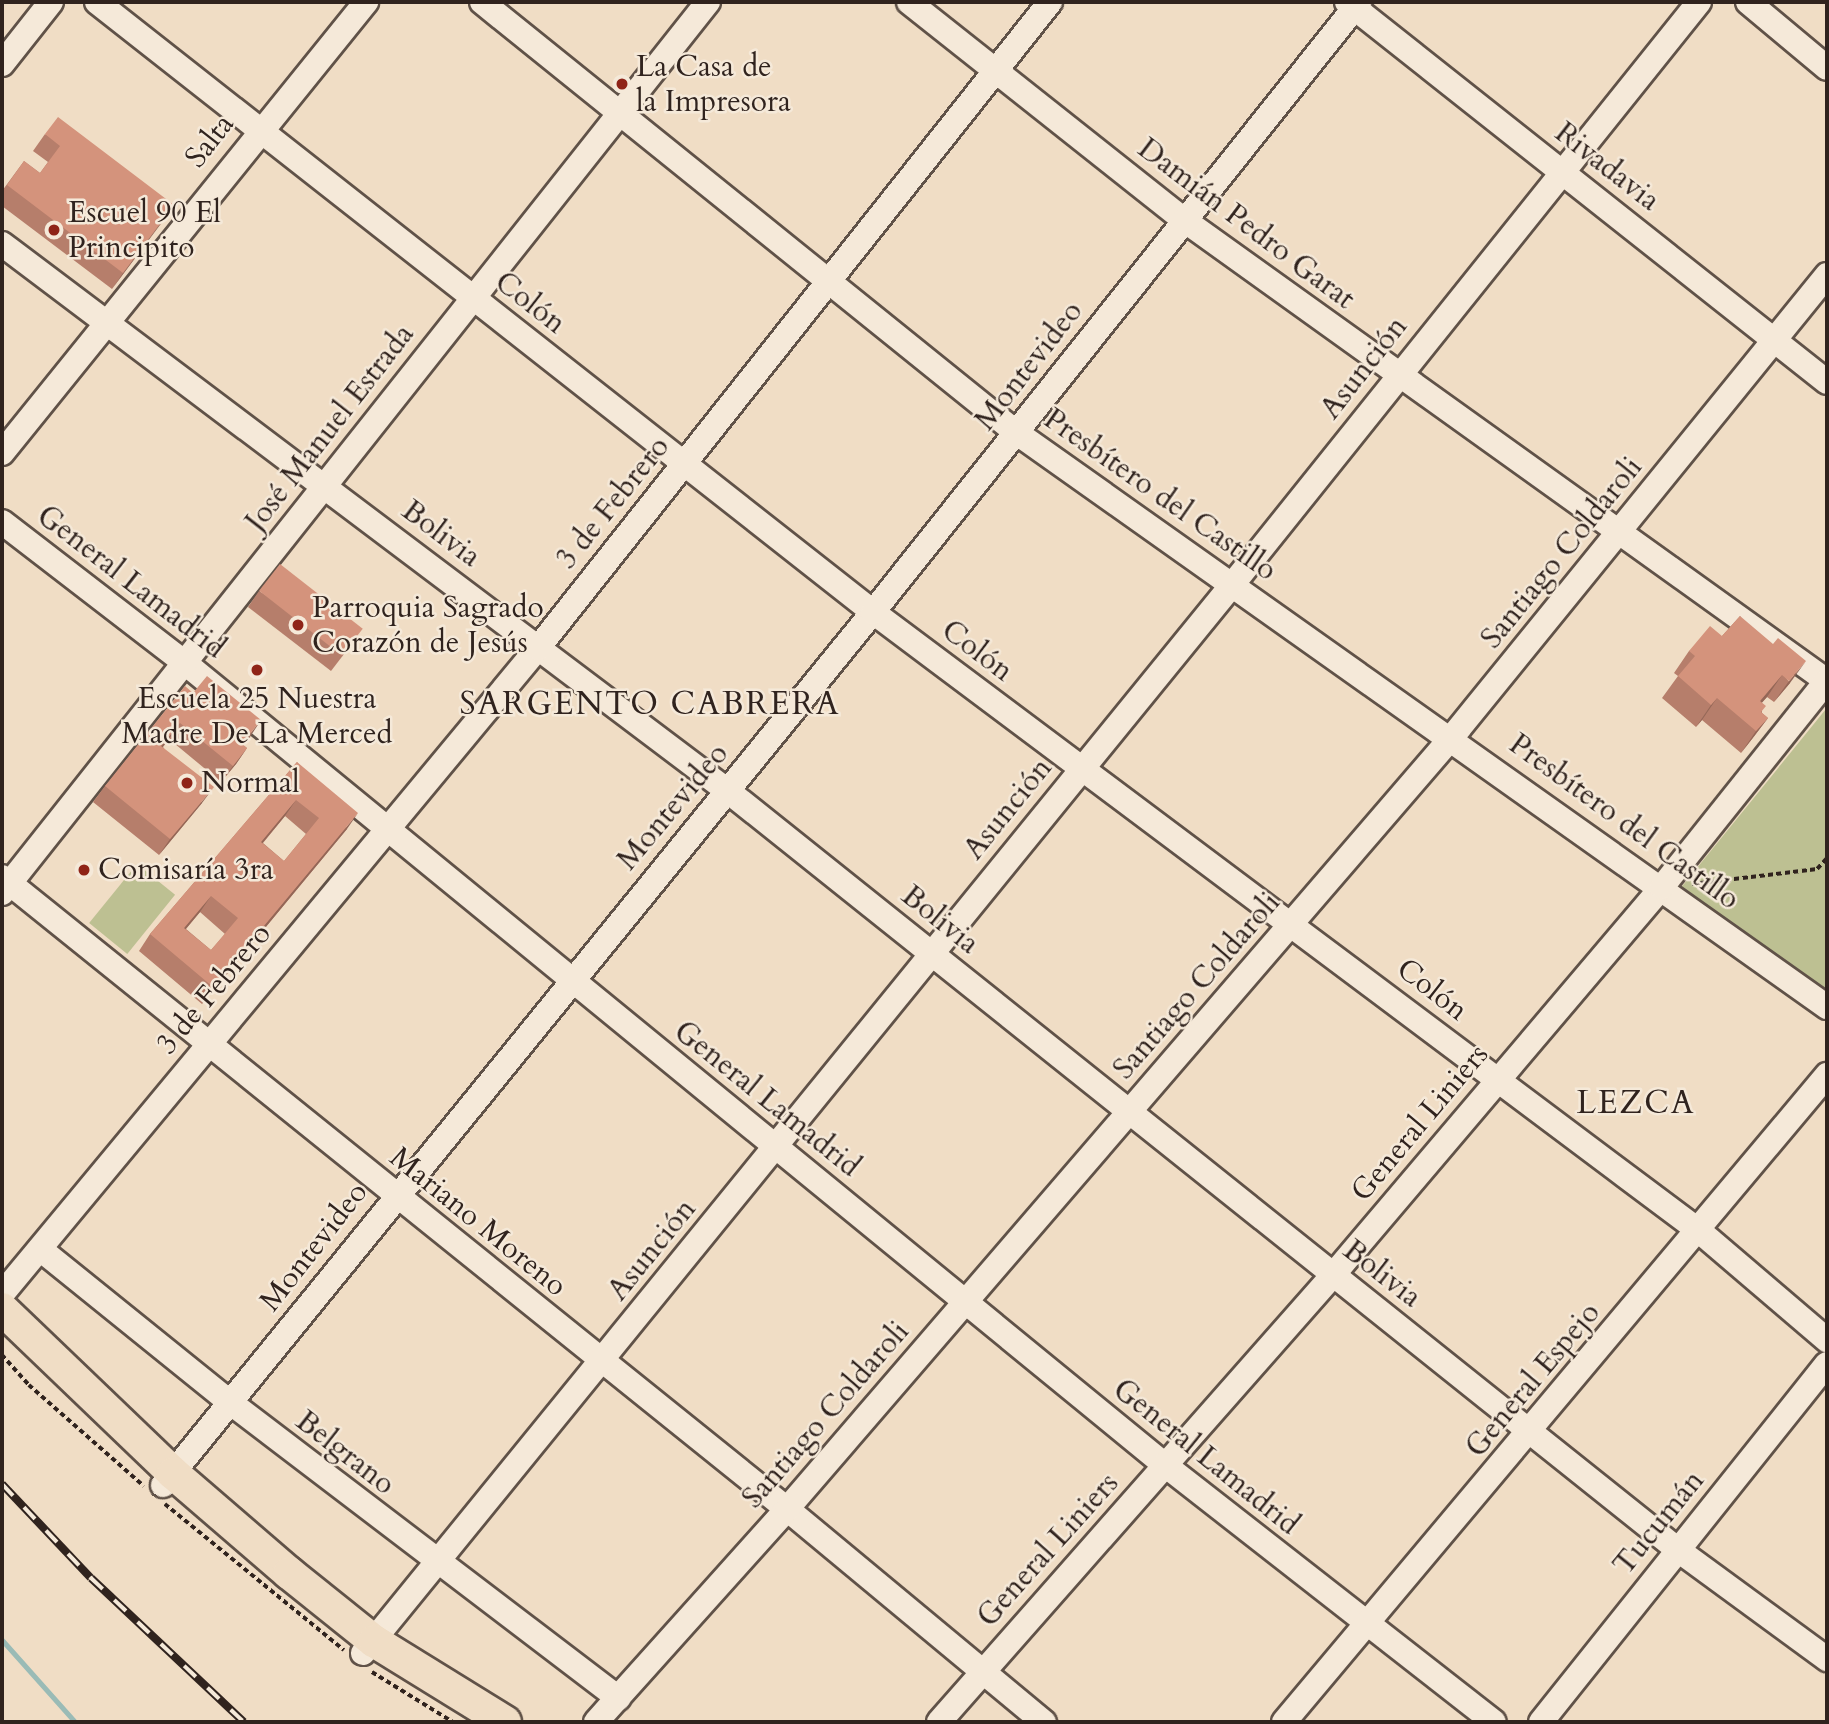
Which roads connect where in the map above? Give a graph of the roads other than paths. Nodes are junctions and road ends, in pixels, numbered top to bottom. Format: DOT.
graph roads {
  1 [pos="51,2"];
  2 [pos="97,2"];
  3 [pos="366,2"];
  4 [pos="482,2"];
  5 [pos="708,2"];
  6 [pos="909,2"];
  7 [pos="1050,2"];
  8 [pos="1699,2"];
  9 [pos="1748,2"];
  10 [pos="1354,4"];
  11 [pos="2,64"];
  12 [pos="1827,68"];
  13 [pos="995,72"];
  14 [pos="620,113"];
  15 [pos="259,130"];
  16 [pos="1562,171"];
  17 [pos="1185,220"];
  18 [pos="2,244"];
  19 [pos="1827,275"];
  20 [pos="829,285"];
  21 [pos="473,298"];
  22 [pos="106,323"];
  23 [pos="1776,342"];
  24 [pos="1398,375"];
  25 [pos="1827,382"];
  26 [pos="1017,433"];
  27 [pos="2,453"];
  28 [pos="684,464"];
  29 [pos="325,485"];
  30 [pos="2,522"];
  31 [pos="1621,533"];
  32 [pos="1232,585"];
  33 [pos="873,612"];
  34 [pos="538,648"];
  35 [pos="185,663"];
  36 [pos="1827,681"];
  37 [pos="1452,737"];
  38 [pos="1080,769"];
  39 [pos="728,791"];
  40 [pos="388,830"];
  41 [pos="4,884"];
  42 [pos="1662,887"];
  43 [pos="1293,922"];
  44 [pos="932,954"];
  45 [pos="572,979"];
  46 [pos="1827,1007"];
  47 [pos="207,1045"];
  48 [pos="1827,1075"];
  49 [pos="1496,1080"];
  50 [pos="1130,1112"];
  51 [pos="776,1147"];
  52 [pos="395,1196"];
  53 [pos="1699,1230"];
  54 [pos="40,1249"];
  55 [pos="1333,1275"];
  56 [pos="2,1294"];
  57 [pos="965,1302"];
  58 [pos="2,1309"];
  59 [pos="2,1333"];
  60 [pos="1827,1340"];
  61 [pos="601,1362"];
  62 [pos="1827,1364"];
  63 [pos="230,1403"];
  64 [pos="1532,1431"];
  65 [pos="1165,1465"];
  66 [pos="168,1479"];
  67 [pos="787,1508"];
  68 [pos="1678,1550"];
  69 [pos="438,1564"];
  70 [pos="1368,1625"];
  71 [pos="368,1647"];
  72 [pos="1827,1659"];
  73 [pos="982,1671"];
  74 [pos="618,1698"];
  75 [pos="478,1722"];
  76 [pos="505,1722"];
  77 [pos="596,1722"];
  78 [pos="939,1722"];
  79 [pos="1044,1722"];
  80 [pos="1284,1722"];
  81 [pos="1494,1722"];
  82 [pos="1541,1722"];
  1 -- 11 [label="street"];
  2 -- 15 [label="street, Colón"];
  3 -- 15 [label="street, Salta"];
  4 -- 14 [label="street, Presbítero del Castillo"];
  5 -- 14 [label="street, José Manuel Estrada"];
  6 -- 13 [label="street, Damián Pedro Garat"];
  7 -- 13 [label="street, 3 de Febrero"];
  8 -- 16 [label="street, Asunción"];
  9 -- 12 [label="street"];
  10 -- 16 [label="street, Rivadavia"];
  10 -- 17 [label="street, Montevideo"];
  13 -- 17 [label="street, Damián Pedro Garat"];
  13 -- 20 [label="street, 3 de Febrero"];
  14 -- 20 [label="street, Presbítero del Castillo"];
  14 -- 21 [label="street, José Manuel Estrada"];
  15 -- 21 [label="street, Colón"];
  15 -- 22 [label="street, Salta"];
  16 -- 23 [label="street, Rivadavia"];
  16 -- 24 [label="street, Asunción"];
  17 -- 24 [label="street, Damián Pedro Garat"];
  17 -- 26 [label="street, Montevideo"];
  18 -- 22 [label="street, Bolivia"];
  19 -- 23 [label="street, Santiago Coldaroli"];
  20 -- 26 [label="street, Presbítero del Castillo"];
  20 -- 28 [label="street, 3 de Febrero"];
  21 -- 28 [label="street, Colón"];
  21 -- 29 [label="street, José Manuel Estrada"];
  22 -- 27 [label="street, Salta"];
  22 -- 29 [label="street, Bolivia"];
  23 -- 25 [label="street, Rivadavia"];
  23 -- 31 [label="street, Santiago Coldaroli"];
  24 -- 31 [label="street, Damián Pedro Garat"];
  24 -- 32 [label="street, Asunción"];
  26 -- 32 [label="street, Presbítero del Castillo"];
  26 -- 33 [label="street, Montevideo"];
  28 -- 33 [label="street, Colón"];
  28 -- 34 [label="street, 3 de Febrero"];
  29 -- 34 [label="street, Bolivia"];
  29 -- 35 [label="street, José Manuel Estrada"];
  30 -- 35 [label="street, General Lamadrid"];
  31 -- 36 [label="street, Damián Pedro Garat"];
  31 -- 37 [label="street, Santiago Coldaroli"];
  32 -- 37 [label="street, Presbítero del Castillo"];
  32 -- 38 [label="street, Asunción"];
  33 -- 38 [label="street, Colón"];
  33 -- 39 [label="street, Montevideo"];
  34 -- 39 [label="street, Bolivia"];
  34 -- 40 [label="street, 3 de Febrero"];
  35 -- 40 [label="street, General Lamadrid"];
  35 -- 41 [label="street, José Manuel Estrada"];
  36 -- 42 [label="street, General Liniers"];
  37 -- 42 [label="street, Presbítero del Castillo"];
  37 -- 43 [label="street, Santiago Coldaroli"];
  38 -- 43 [label="street, Colón"];
  38 -- 44 [label="street, Asunción"];
  39 -- 44 [label="street, Bolivia"];
  39 -- 45 [label="street, Montevideo"];
  40 -- 45 [label="street, General Lamadrid"];
  40 -- 47 [label="street, 3 de Febrero"];
  41 -- 47 [label="street, Mariano Moreno"];
  42 -- 46 [label="street, Presbítero del Castillo"];
  42 -- 49 [label="street, General Liniers"];
  43 -- 49 [label="street, Colón"];
  43 -- 50 [label="street, Santiago Coldaroli"];
  44 -- 50 [label="street, Bolivia"];
  44 -- 51 [label="street, Asunción"];
  45 -- 51 [label="street, General Lamadrid"];
  45 -- 52 [label="street, Montevideo"];
  47 -- 52 [label="street, Mariano Moreno"];
  47 -- 54 [label="street, 3 de Febrero"];
  48 -- 53 [label="street, General Espejo"];
  49 -- 53 [label="street, Colón"];
  49 -- 55 [label="street, General Liniers"];
  50 -- 55 [label="street, Bolivia"];
  50 -- 57 [label="street, Santiago Coldaroli"];
  51 -- 57 [label="street, General Lamadrid"];
  51 -- 61 [label="street, Asunción"];
  52 -- 61 [label="street, Mariano Moreno"];
  52 -- 63 [label="street, Montevideo"];
  53 -- 60 [label="street, Colón"];
  53 -- 64 [label="street, General Espejo"];
  54 -- 56 [label="street, 3 de Febrero"];
  54 -- 63 [label="street, Belgrano"];
  55 -- 64 [label="street, Bolivia"];
  55 -- 65 [label="street, General Liniers"];
  57 -- 65 [label="street, General Lamadrid"];
  57 -- 67 [label="street, Santiago Coldaroli"];
  58 -- 66 [label="main road"];
  59 -- 66 [label="main road"];
  61 -- 67 [label="street, Mariano Moreno"];
  61 -- 69 [label="street, Asunción"];
  62 -- 68 [label="street, Tucumán"];
  63 -- 66 [label="street, Montevideo"];
  63 -- 69 [label="street, Belgrano"];
  64 -- 68 [label="street, Bolivia"];
  64 -- 70 [label="street, General Espejo"];
  65 -- 70 [label="street, General Lamadrid"];
  65 -- 73 [label="street, General Liniers"];
  66 -- 71 [label="main road"];
  67 -- 73 [label="street, Mariano Moreno"];
  67 -- 74 [label="street, Santiago Coldaroli"];
  68 -- 72 [label="street, Bolivia"];
  68 -- 82 [label="street, Tucumán"];
  69 -- 71 [label="street, Asunción"];
  69 -- 74 [label="street, Belgrano"];
  70 -- 80 [label="street, General Espejo"];
  70 -- 81 [label="street, General Lamadrid"];
  71 -- 75 [label="main road"];
  71 -- 76 [label="main road"];
  73 -- 78 [label="street, General Liniers"];
  73 -- 79 [label="street, Mariano Moreno"];
  74 -- 77 [label="street, Santiago Coldaroli"];
}
